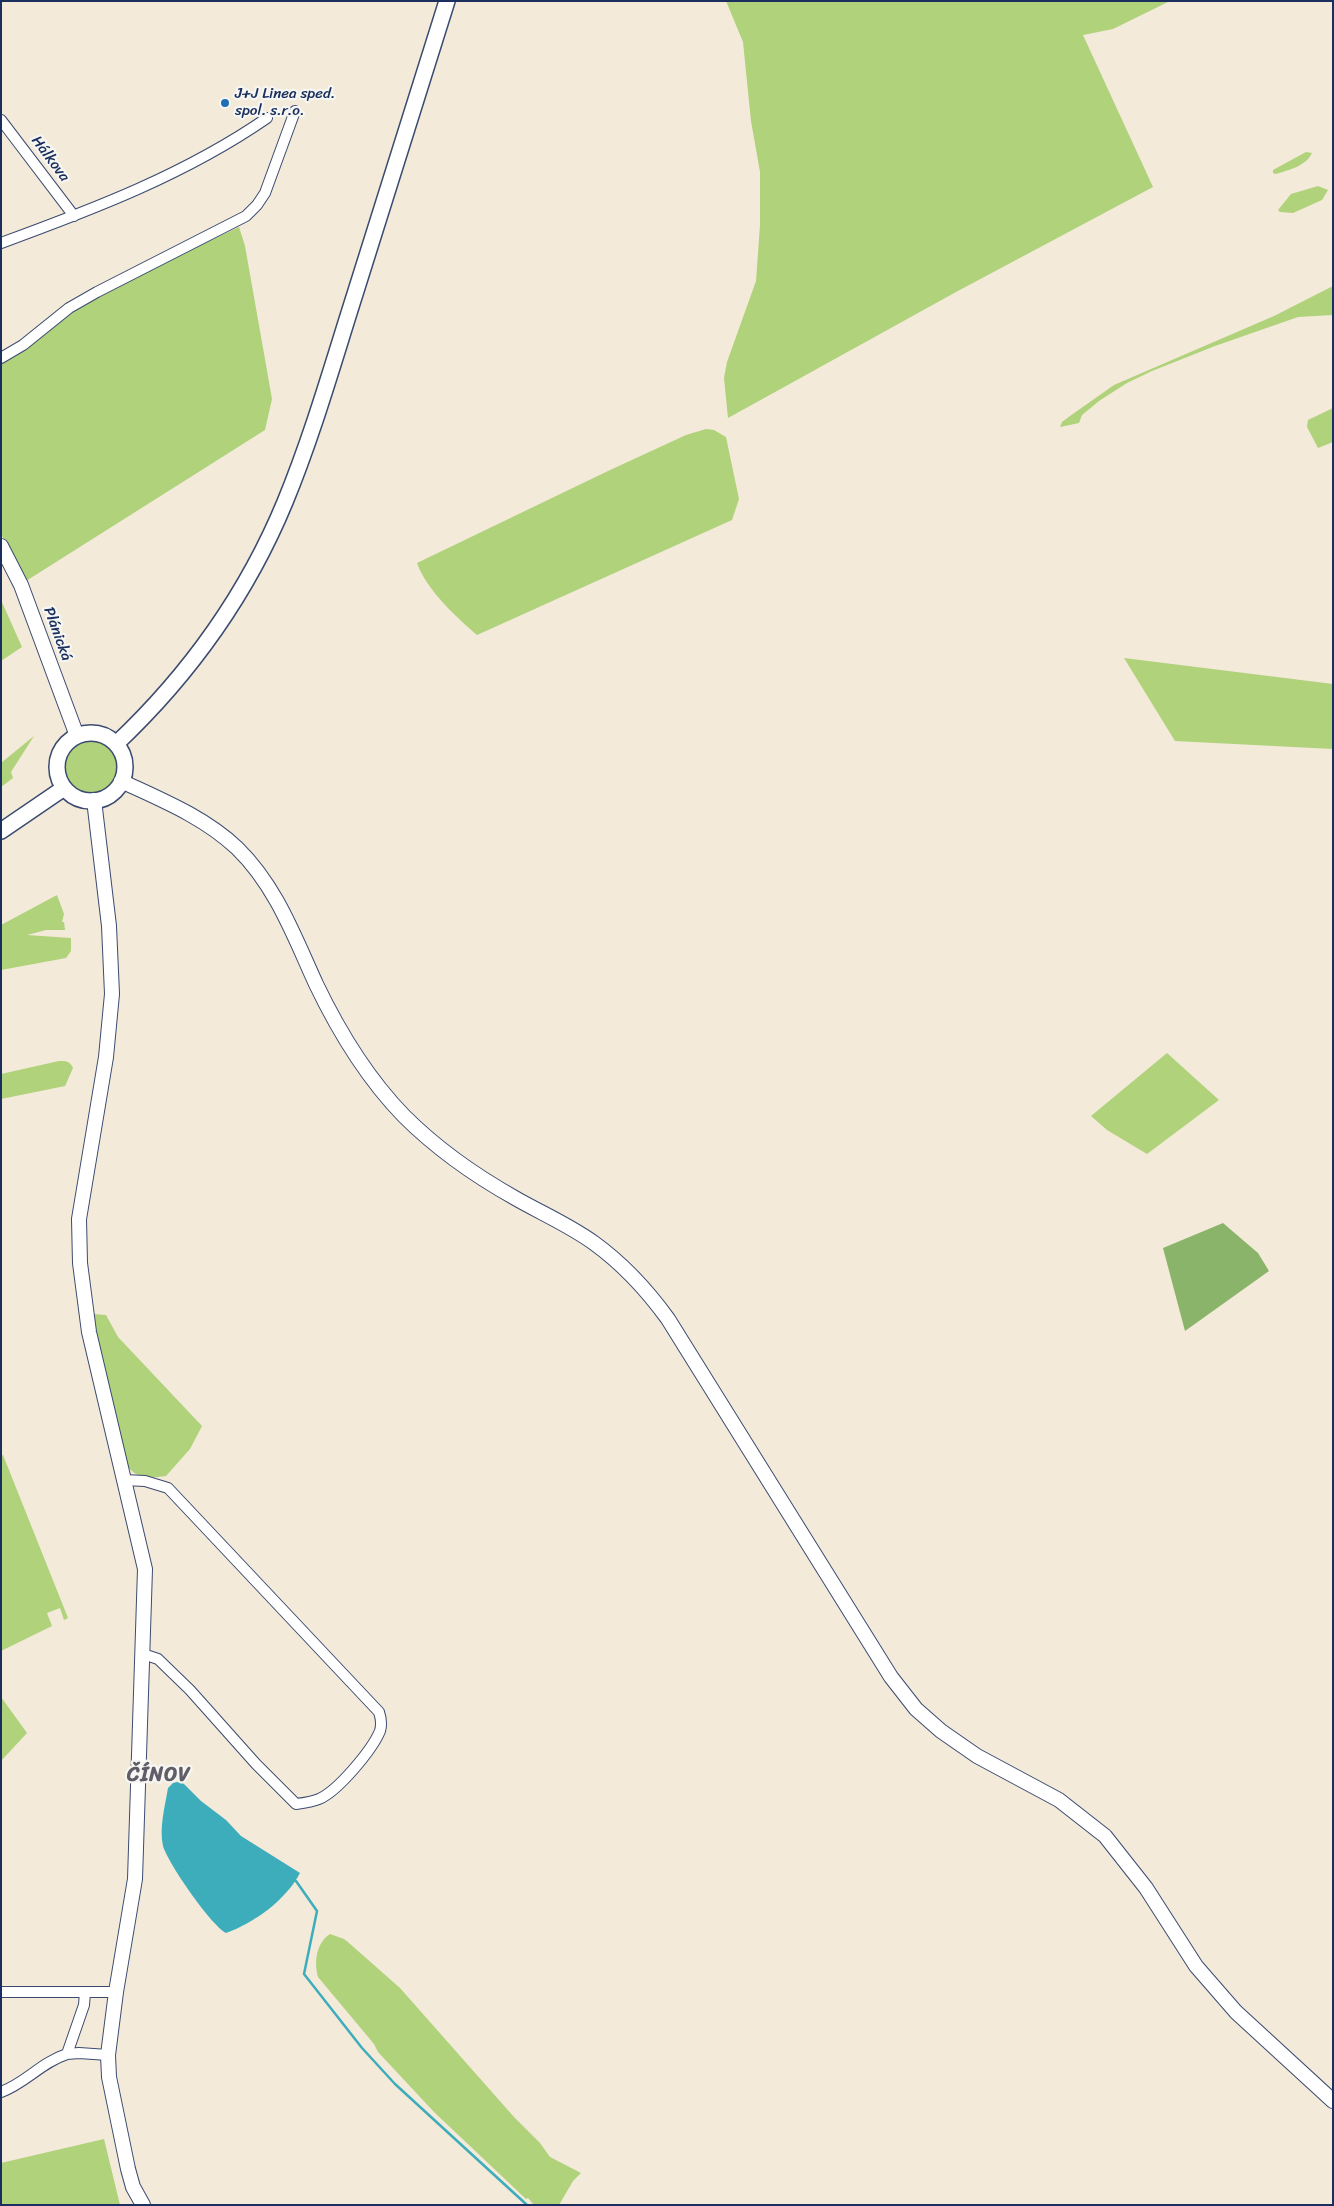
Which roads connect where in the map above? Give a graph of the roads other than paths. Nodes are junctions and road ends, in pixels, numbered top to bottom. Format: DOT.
graph roads {
  1 [pos="447,1"];
  2 [pos="295,111"];
  3 [pos="267,118"];
  4 [pos="1,120"];
  5 [pos="74,216"];
  6 [pos="1,242"];
  7 [pos="1,358"];
  8 [pos="1,546"];
  9 [pos="77,736"];
  10 [pos="116,744"];
  11 [pos="121,781"];
  12 [pos="64,788"];
  13 [pos="94,800"];
  14 [pos="1,831"];
  15 [pos="123,1480"];
  16 [pos="143,1654"];
  17 [pos="1,1992"];
  18 [pos="85,1992"];
  19 [pos="116,1992"];
  20 [pos="67,2054"];
  21 [pos="108,2054"];
  22 [pos="1,2092"];
  23 [pos="1333,2101"];
  24 [pos="143,2205"];
  1 -- 10 [label="main road"];
  2 -- 7 [label="street"];
  3 -- 5 [label="street"];
  4 -- 5 [label="street, Hálkova"];
  5 -- 6 [label="street"];
  8 -- 9 [label="main road, Plánická"];
  9 -- 10 [label="main road"];
  9 -- 12 [label="main road"];
  10 -- 11 [label="main road"];
  11 -- 13 [label="main road"];
  11 -- 23 [label="main road"];
  12 -- 13 [label="main road"];
  12 -- 14 [label="main road"];
  13 -- 15 [label="main road"];
  15 -- 16 [label="main road"];
  15 -- 16 [label="street"];
  16 -- 19 [label="main road"];
  17 -- 18 [label="street"];
  18 -- 19 [label="street"];
  18 -- 20 [label="street"];
  19 -- 21 [label="main road"];
  20 -- 21 [label="street"];
  20 -- 22 [label="street"];
  21 -- 24 [label="main road"];
}
